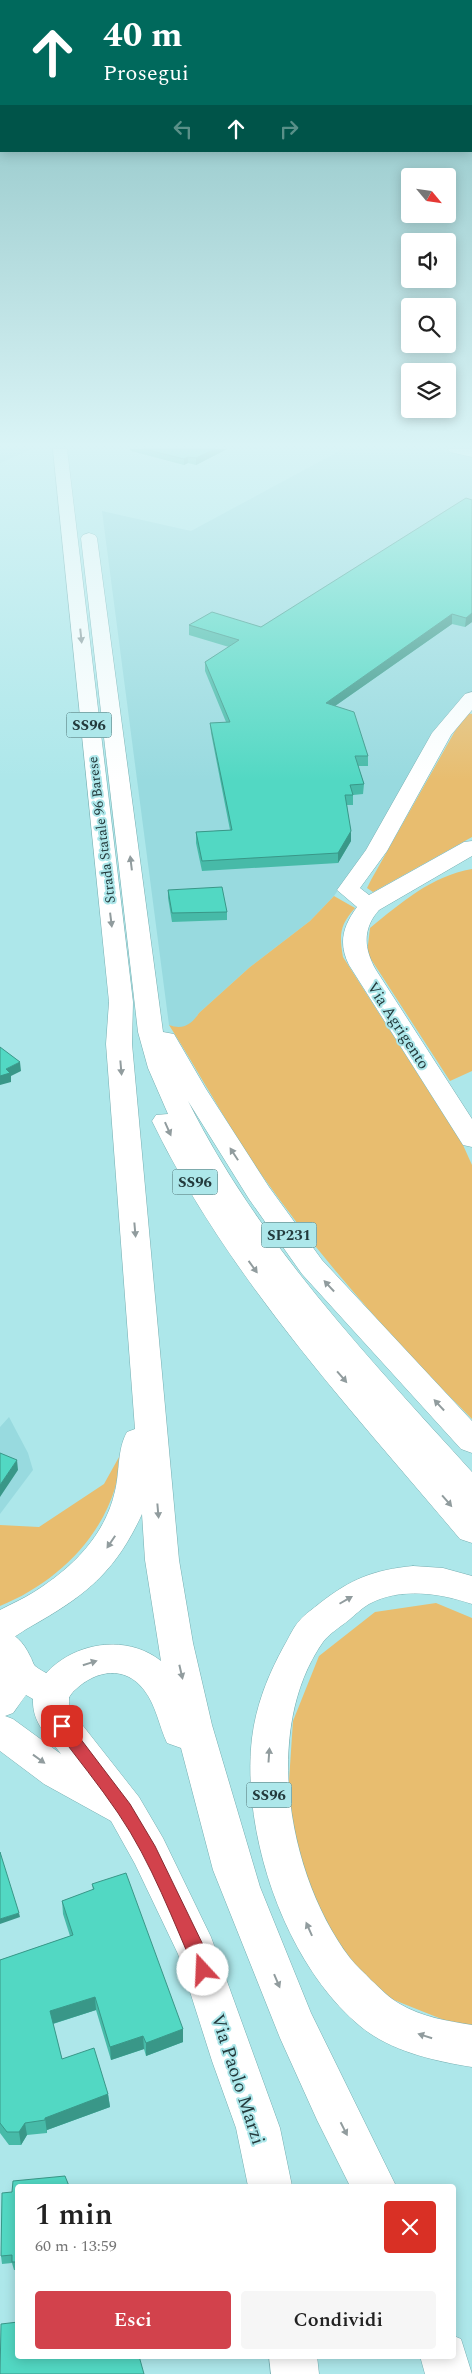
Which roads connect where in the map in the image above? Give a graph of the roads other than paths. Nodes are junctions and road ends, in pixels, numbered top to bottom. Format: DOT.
graph roads {
  1 [pos="75,560"];
  2 [pos="90,560"];
  3 [pos="472,698"];
  4 [pos="472,847"];
  5 [pos="472,859"];
  6 [pos="418,877"];
  7 [pos="370,906"];
  8 [pos="134,1000"];
  9 [pos="472,1139"];
  10 [pos="141,1306"];
  11 [pos="472,1441"];
  12 [pos="472,1494"];
  13 [pos="472,1530"];
  14 [pos="472,1590"];
  15 [pos="0,1630"];
  16 [pos="0,1643"];
  17 [pos="9,1688"];
  18 [pos="52,1691"];
  19 [pos="0,1730"];
  20 [pos="124,1809"];
  21 [pos="240,1887"];
  22 [pos="472,2046"];
  23 [pos="270,2184"];
  24 [pos="373,2184"];
  25 [pos="293,2359"];
  26 [pos="445,2359"];
  27 [pos="295,2374"];
  28 [pos="449,2374"];
  1 -- 8 [label="main road, Strada Statale 96 Barese / SS96, one-way"];
  8 -- 2 [label="main road, Strada Statale 96 Barese / SS96, one-way"];
  3 -- 7 [label="main road"];
  4 -- 6 [label="main road"];
  5 -- 6 [label="main road"];
  6 -- 7 [label="main road"];
  7 -- 9 [label="main road, Via Agrigento"];
  8 -- 10 [label="main road, SS96, one-way"];
  11 -- 8 [label="main road, SP231, one-way"];
  8 -- 12 [label="main road, SS96"];
  8 -- 13 [label="main road, SS96, one-way"];
  10 -- 15 [label="main road, one-way"];
  10 -- 21 [label="main road, SS96, one-way"];
  22 -- 14 [label="main road, SS96, one-way"];
  16 -- 17 [label="main road"];
  17 -- 18 [label="main road"];
  18 -- 20 [label="main road, Via Paolo Marzi"];
  18 -- 21 [label="main road, one-way"];
  19 -- 20 [label="main road, one-way"];
  20 -- 23 [label="main road, Via Paolo Marzi"];
  21 -- 24 [label="main road, SS96, one-way"];
  25 -- 27 [label="main road"];
  26 -- 28 [label="main road"];
}
